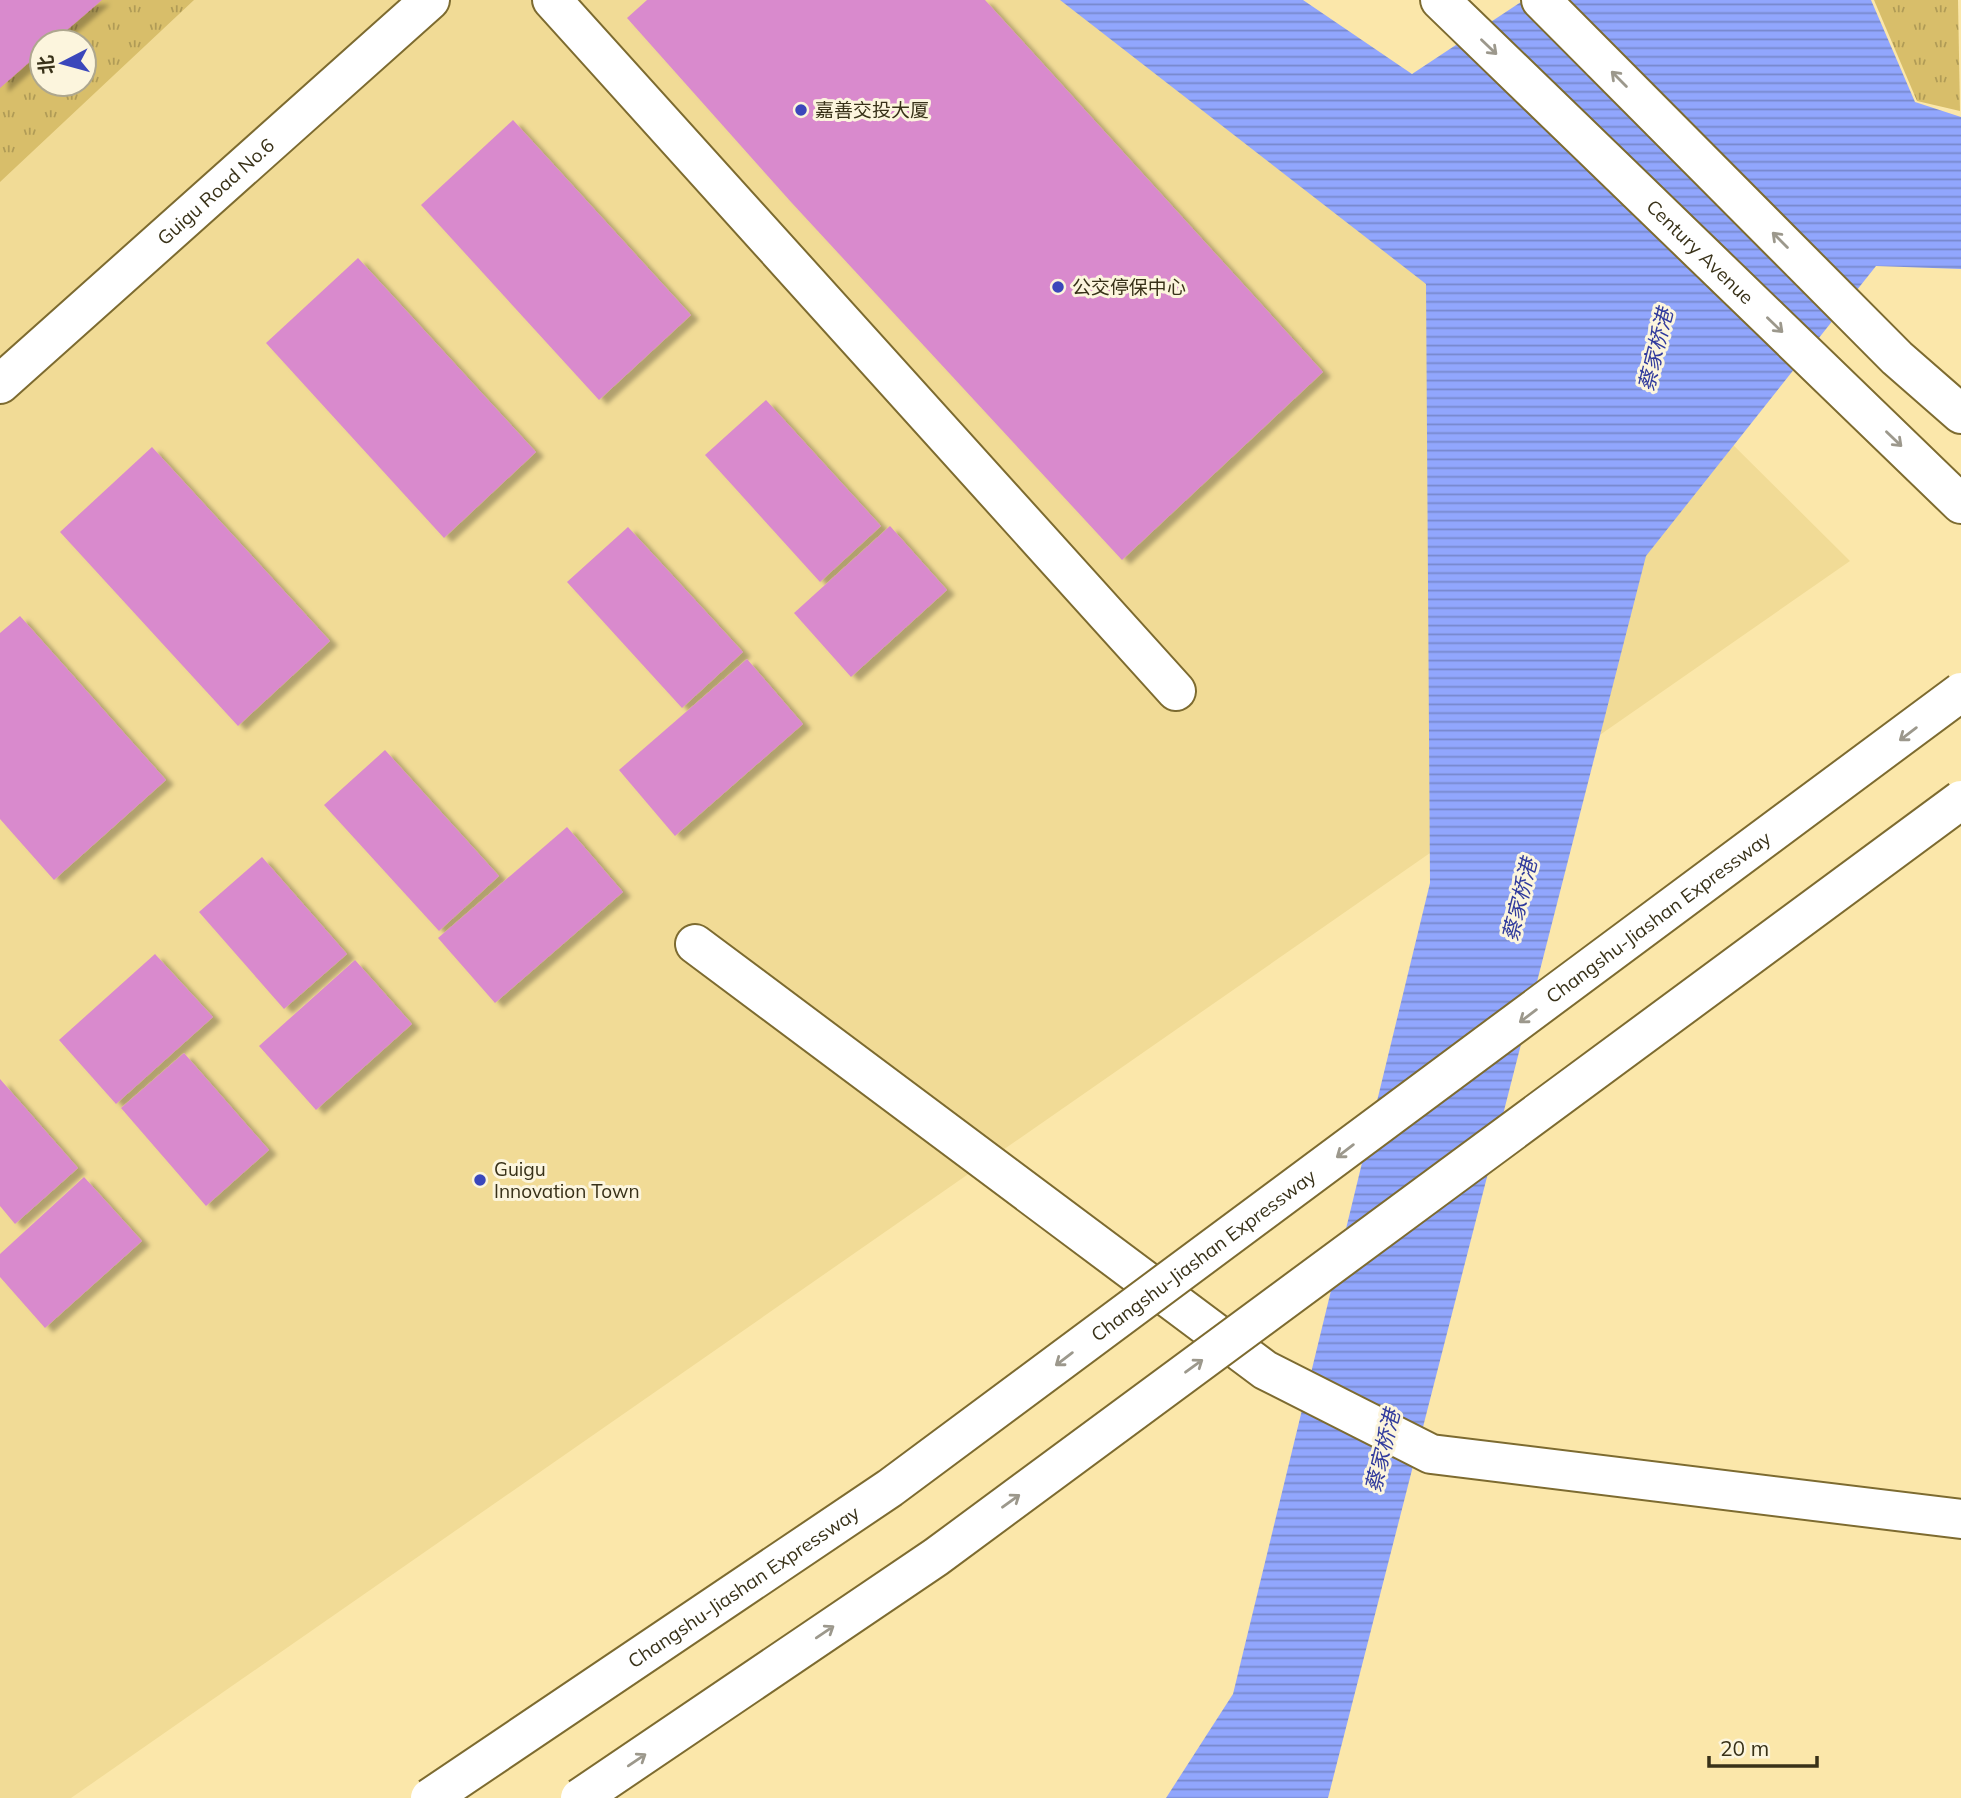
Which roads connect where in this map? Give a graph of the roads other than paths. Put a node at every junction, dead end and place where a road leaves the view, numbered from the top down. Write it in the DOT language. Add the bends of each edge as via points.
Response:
graph roads {
  1 [pos="430,0"];
  2 [pos="552,0"];
  3 [pos="1440,0"];
  4 [pos="1541,0"];
  5 [pos="0,384"];
  6 [pos="1961,414"];
  7 [pos="1961,504"];
  8 [pos="1176,691"];
  9 [pos="1961,692"];
  10 [pos="1961,800"];
  11 [pos="695,944"];
  12 [pos="1961,1519"];
  13 [pos="430,1798"];
  14 [pos="580,1798"];
  1 -- 5 [label="main road, Guigu Road No.6"];
  2 -- 8 [label="main road"];
  3 -- 7 [label="main road, Century Avenue, one-way"];
  6 -- 4 [label="main road, one-way" via="1897,358"];
  9 -- 13 [label="main road, Changshu-Jiashan Expressway, one-way, bridge" via="890,1488"];
  14 -- 10 [label="main road, one-way, bridge" via="936,1557"];
  11 -- 12 [label="main road" via="1265,1370 1431,1454"];
}
